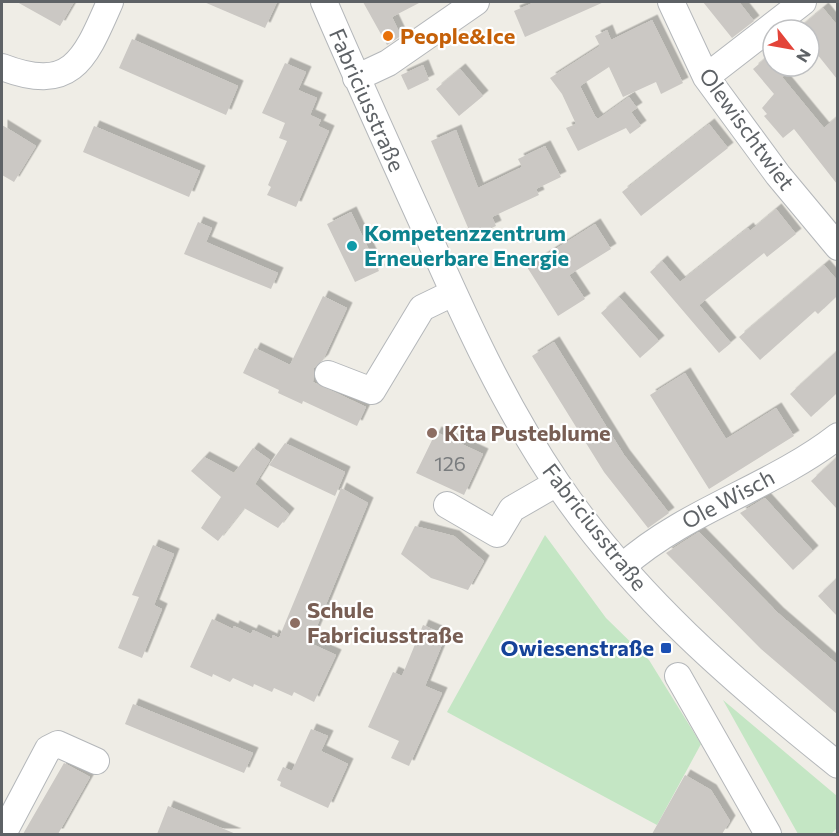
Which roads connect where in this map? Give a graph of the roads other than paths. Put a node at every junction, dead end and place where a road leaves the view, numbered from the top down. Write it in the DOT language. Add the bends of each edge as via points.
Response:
graph roads {
  1 [pos="110,2"];
  2 [pos="324,2"];
  3 [pos="476,2"];
  4 [pos="670,2"];
  5 [pos="803,2"];
  6 [pos="2,67"];
  7 [pos="706,77"];
  8 [pos="356,78"];
  9 [pos="837,247"];
  10 [pos="453,293"];
  11 [pos="328,374"];
  12 [pos="837,436"];
  13 [pos="557,483"];
  14 [pos="447,505"];
  15 [pos="623,566"];
  16 [pos="678,676"];
  17 [pos="96,761"];
  18 [pos="837,765"];
  19 [pos="3,834"];
  20 [pos="768,834"];
  1 -- 6 [label="street" via="84,57 72,68 37,77"];
  2 -- 8 [label="street, Fabriciusstraße"];
  3 -- 8 [label="street" via="388,63"];
  4 -- 7 [label="street, Olewischtwiet"];
  5 -- 7 [label="street"];
  7 -- 9 [label="street, Olewischtwiet"];
  8 -- 10 [label="street, Fabriciusstraße"];
  10 -- 11 [label="street" via="422,308 372,391"];
  10 -- 13 [label="street, Fabriciusstraße" via="513,411"];
  12 -- 15 [label="street, Ole Wisch" via="808,456 668,531"];
  13 -- 14 [label="street" via="512,509 497,534"];
  13 -- 15 [label="street, Fabriciusstraße"];
  15 -- 18 [label="street, Fabriciusstraße" via="694,642"];
  16 -- 20 [label="street"];
  17 -- 19 [label="street" via="58,744 48,749"];
}
